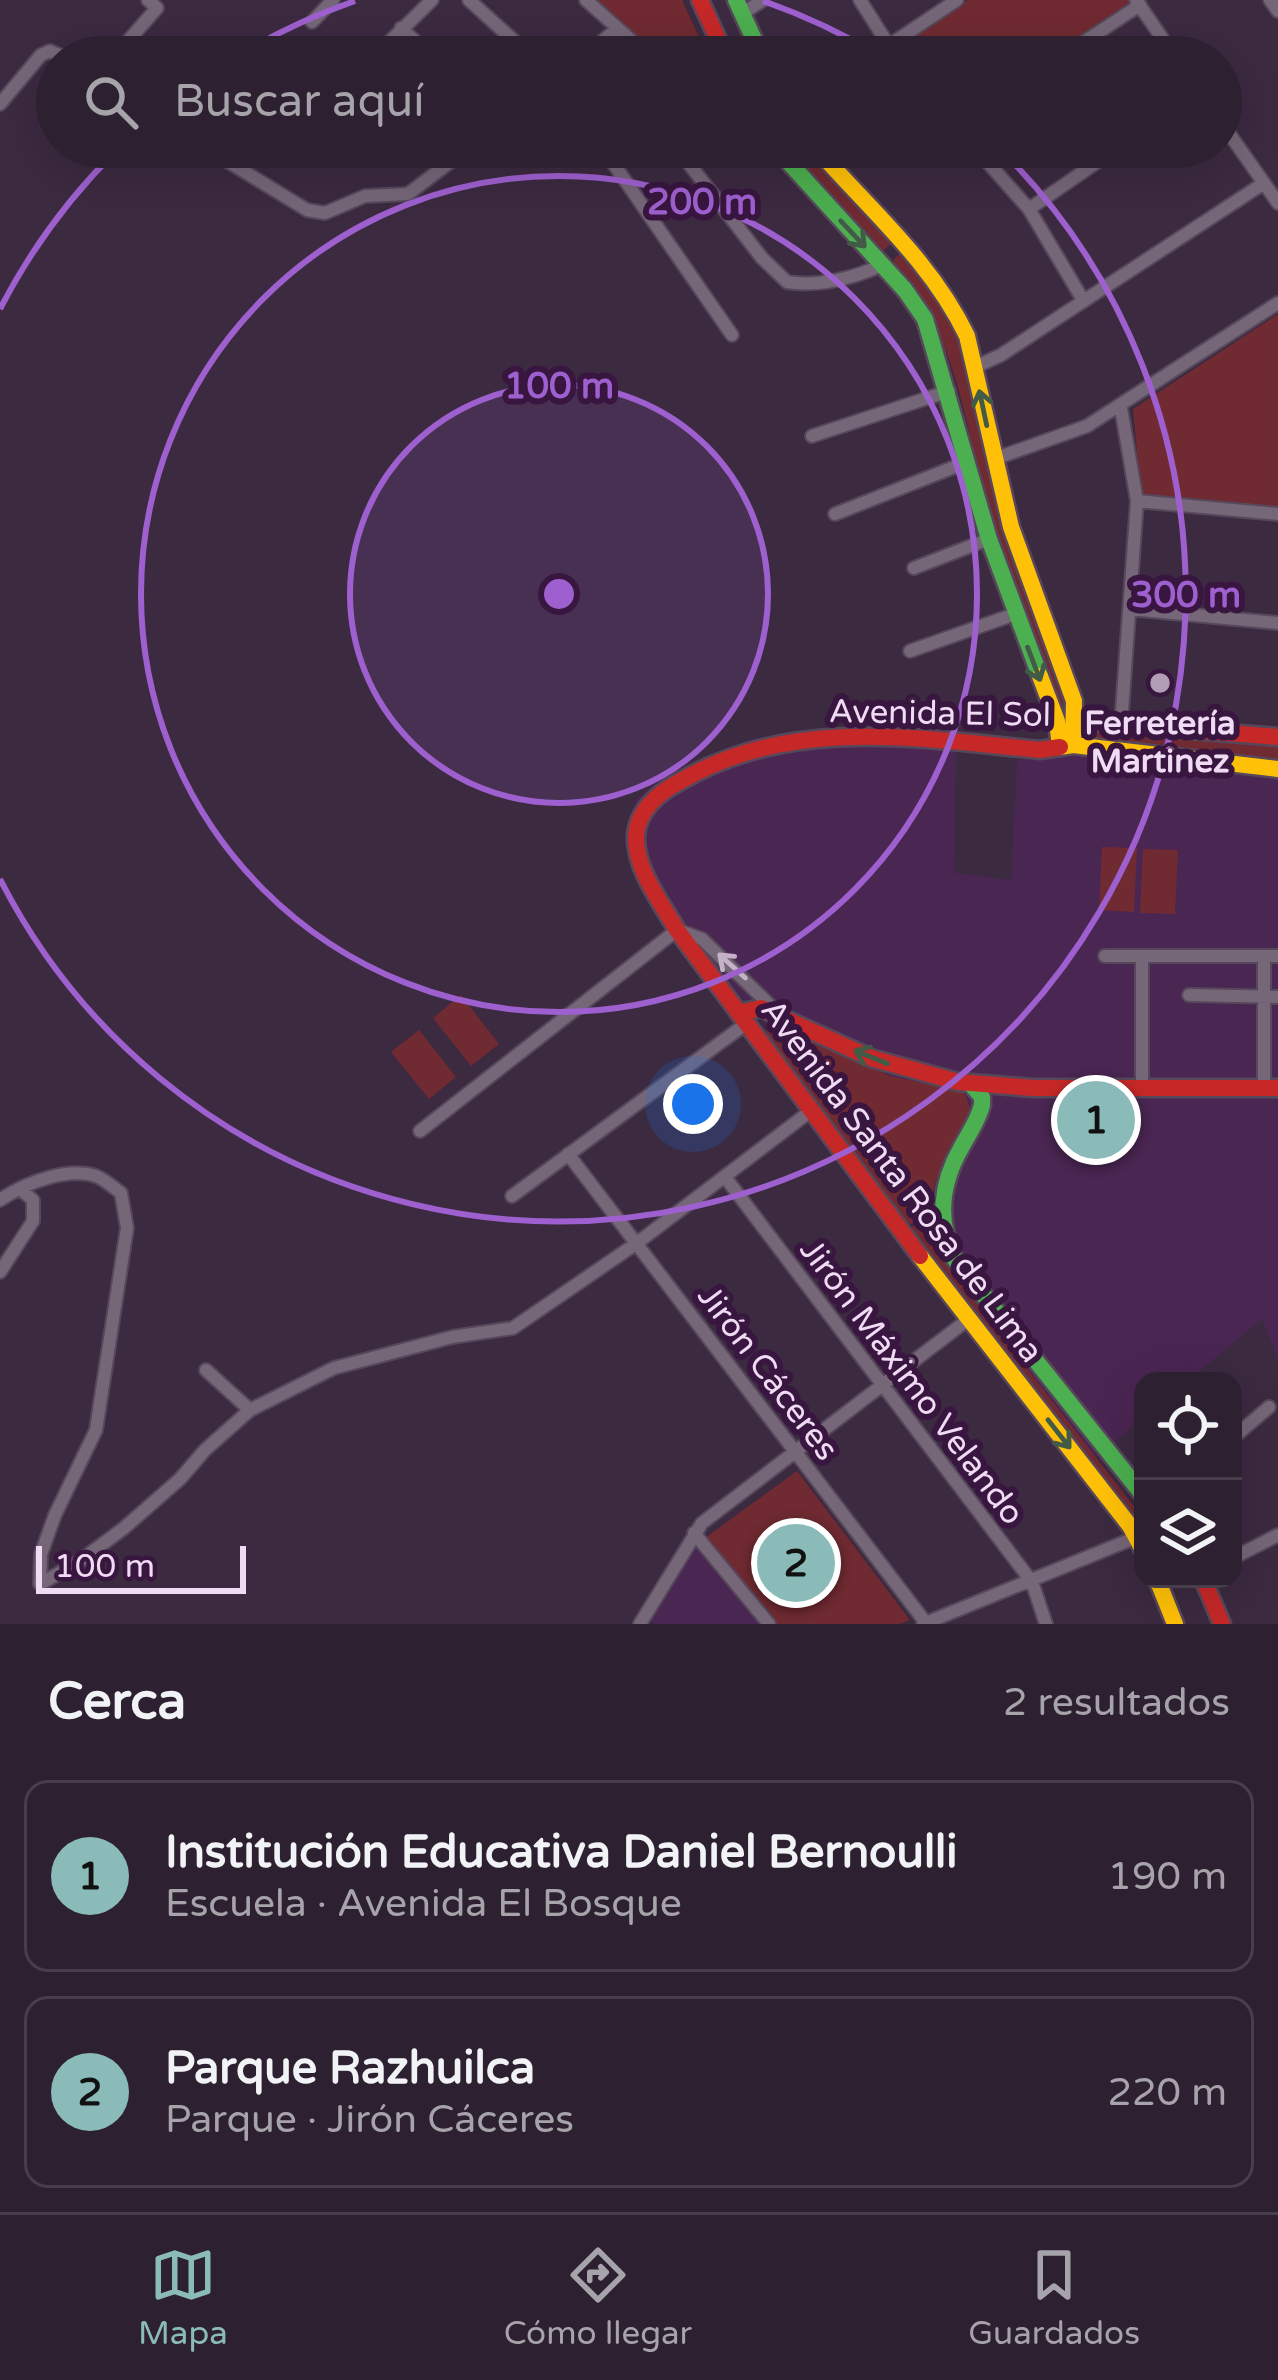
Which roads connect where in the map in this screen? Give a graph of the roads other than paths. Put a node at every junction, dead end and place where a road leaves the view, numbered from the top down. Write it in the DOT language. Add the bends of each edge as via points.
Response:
graph roads {
  1 [pos="148,0"];
  2 [pos="333,0"];
  3 [pos="432,0"];
  4 [pos="470,0"];
  5 [pos="586,0"];
  6 [pos="700,0"];
  7 [pos="763,0"];
  8 [pos="860,0"];
  9 [pos="957,0"];
  10 [pos="1270,0"];
  11 [pos="1138,3"];
  12 [pos="739,7"];
  13 [pos="1278,11"];
  14 [pos="312,22"];
  15 [pos="401,28"];
  16 [pos="617,29"];
  17 [pos="132,36"];
  18 [pos="394,36"];
  19 [pos="409,36"];
  20 [pos="509,36"];
  21 [pos="610,36"];
  22 [pos="625,36"];
  23 [pos="716,36"];
  24 [pos="752,36"];
  25 [pos="882,36"];
  26 [pos="912,36"];
  27 [pos="1091,36"];
  28 [pos="1161,36"];
  29 [pos="36,61"];
  30 [pos="0,104"];
  31 [pos="1242,152"];
  32 [pos="241,168"];
  33 [pos="442,168"];
  34 [pos="617,168"];
  35 [pos="692,168"];
  36 [pos="793,168"];
  37 [pos="835,168"];
  38 [pos="993,168"];
  39 [pos="1089,168"];
  40 [pos="1264,183"];
  41 [pos="1278,202"];
  42 [pos="1029,209"];
  43 [pos="903,240"];
  44 [pos="882,265"];
  45 [pos="1083,300"];
  46 [pos="1278,304"];
  47 [pos="732,335"];
  48 [pos="975,368"];
  49 [pos="949,391"];
  50 [pos="1121,407"];
  51 [pos="812,436"];
  52 [pos="994,459"];
  53 [pos="967,462"];
  54 [pos="1137,501"];
  55 [pos="835,514"];
  56 [pos="1278,514"];
  57 [pos="989,539"];
  58 [pos="914,568"];
  59 [pos="1130,609"];
  60 [pos="1016,614"];
  61 [pos="1278,623"];
  62 [pos="910,651"];
  63 [pos="1057,722"];
  64 [pos="1084,722"];
  65 [pos="1121,724"];
  66 [pos="1278,737"];
  67 [pos="1066,746"];
  68 [pos="1278,769"];
  69 [pos="636,835"];
  70 [pos="677,930"];
  71 [pos="1105,956"];
  72 [pos="1142,956"];
  73 [pos="1271,956"];
  74 [pos="1189,995"];
  75 [pos="1271,997"];
  76 [pos="779,1014"];
  77 [pos="743,1018"];
  78 [pos="970,1083"];
  79 [pos="1033,1088"];
  80 [pos="1142,1088"];
  81 [pos="1271,1088"];
  82 [pos="812,1110"];
  83 [pos="977,1124"];
  84 [pos="420,1131"];
  85 [pos="568,1154"];
  86 [pos="724,1177"];
  87 [pos="20,1189"];
  88 [pos="512,1196"];
  89 [pos="0,1200"];
  90 [pos="637,1244"];
  91 [pos="0,1272"];
  92 [pos="970,1318"];
  93 [pos="206,1370"];
  94 [pos="884,1384"];
  95 [pos="1269,1407"];
  96 [pos="250,1410"];
  97 [pos="1242,1430"];
  98 [pos="796,1451"];
  99 [pos="1134,1484"];
  100 [pos="694,1533"];
  101 [pos="1134,1535"];
  102 [pos="1278,1535"];
  103 [pos="1134,1545"];
  104 [pos="1242,1553"];
  105 [pos="1032,1582"];
  106 [pos="1160,1588"];
  107 [pos="1207,1588"];
  108 [pos="924,1623"];
  109 [pos="640,1624"];
  110 [pos="769,1624"];
  111 [pos="1046,1624"];
  112 [pos="1174,1624"];
  113 [pos="1222,1624"];
  1 -- 17 [label="street" via="157,8"];
  2 -- 14 [label="street"];
  3 -- 15 [label="street"];
  4 -- 20 [label="street"];
  5 -- 16 [label="street"];
  6 -- 23 [label="main road"];
  7 -- 12 [label="street"];
  8 -- 25 [label="street"];
  9 -- 26 [label="street"];
  10 -- 13 [label="street"];
  11 -- 27 [label="street"];
  11 -- 28 [label="street"];
  12 -- 24 [label="main road"];
  15 -- 18 [label="street"];
  15 -- 19 [label="street"];
  16 -- 21 [label="street"];
  16 -- 22 [label="street"];
  29 -- 30 [label="street"];
  31 -- 40 [label="street"];
  32 -- 33 [label="street" via="319,213 364,196 408,194"];
  34 -- 47 [label="street"];
  35 -- 44 [label="street" via="790,284"];
  36 -- 44 [label="main road, one-way"];
  37 -- 43 [label="main road"];
  38 -- 42 [label="street"];
  39 -- 42 [label="street"];
  40 -- 41 [label="street"];
  40 -- 45 [label="street"];
  42 -- 45 [label="street"];
  43 -- 44 [label="main road"];
  43 -- 48 [label="main road" via="955,307"];
  44 -- 49 [label="main road" via="925,320"];
  45 -- 48 [label="street"];
  46 -- 50 [label="street"];
  52 -- 48 [label="main road, one-way"];
  49 -- 51 [label="street"];
  49 -- 53 [label="main road"];
  50 -- 52 [label="street"];
  50 -- 54 [label="street"];
  52 -- 64 [label="main road"];
  53 -- 55 [label="street"];
  53 -- 57 [label="main road"];
  54 -- 56 [label="street"];
  54 -- 59 [label="street"];
  57 -- 58 [label="street"];
  57 -- 60 [label="main road"];
  59 -- 61 [label="street"];
  59 -- 65 [label="street"];
  60 -- 62 [label="street"];
  60 -- 63 [label="main road, one-way"];
  63 -- 64 [label="main road, Avenida El Sol"];
  63 -- 67 [label="main road"];
  64 -- 65 [label="main road, Avenida El Sol"];
  64 -- 67 [label="main road"];
  65 -- 66 [label="main road, Avenida El Sol"];
  67 -- 68 [label="main road, Avenida El Sol"];
  67 -- 69 [label="main road, Avenida El Sol" via="868,735 778,744 679,780 642,814"];
  69 -- 70 [label="main road, Avenida Santa Rosa de Lima"];
  76 -- 70 [label="street, one-way" via="702,939"];
  70 -- 77 [label="main road, Avenida Santa Rosa de Lima"];
  70 -- 84 [label="street"];
  71 -- 72 [label="street"];
  72 -- 73 [label="street"];
  72 -- 80 [label="street"];
  73 -- 75 [label="street"];
  74 -- 75 [label="street"];
  75 -- 81 [label="street"];
  76 -- 77 [label="main road" via="760,1008"];
  78 -- 76 [label="main road, one-way" via="871,1058"];
  77 -- 82 [label="main road, Avenida Santa Rosa de Lima"];
  77 -- 85 [label="street"];
  78 -- 79 [label="main road"];
  78 -- 83 [label="main road" via="982,1097"];
  79 -- 80 [label="main road"];
  79 -- 83 [label="main road"];
  80 -- 81 [label="main road"];
  82 -- 86 [label="street"];
  82 -- 92 [label="main road, Avenida Santa Rosa de Lima"];
  83 -- 99 [label="main road, Avenida Santa Rosa de Lima" via="950,1174 944,1238"];
  85 -- 88 [label="street"];
  85 -- 90 [label="street, Jirón Cáceres"];
  86 -- 90 [label="street"];
  86 -- 94 [label="street, Jirón Máximo Velando"];
  87 -- 89 [label="street"];
  87 -- 91 [label="street" via="33,1200 33,1221"];
  87 -- 96 [label="street" via="63,1174 98,1176 121,1193 127,1228 96,1430 48,1534 40,1584 124,1528"];
  90 -- 96 [label="street" via="513,1328 350,1363"];
  90 -- 98 [label="street, Jirón Cáceres"];
  92 -- 94 [label="street"];
  92 -- 101 [label="main road, Avenida Santa Rosa de Lima, one-way"];
  93 -- 96 [label="street"];
  94 -- 98 [label="street"];
  94 -- 105 [label="street, Jirón Máximo Velando"];
  95 -- 97 [label="street"];
  98 -- 100 [label="street"];
  98 -- 108 [label="street, Jirón Cáceres"];
  100 -- 109 [label="street"];
  100 -- 110 [label="street"];
  102 -- 104 [label="street"];
  103 -- 105 [label="street"];
  105 -- 108 [label="street"];
  105 -- 111 [label="street, Jirón Máximo Velando"];
  106 -- 112 [label="main road"];
  107 -- 113 [label="main road"];
}
